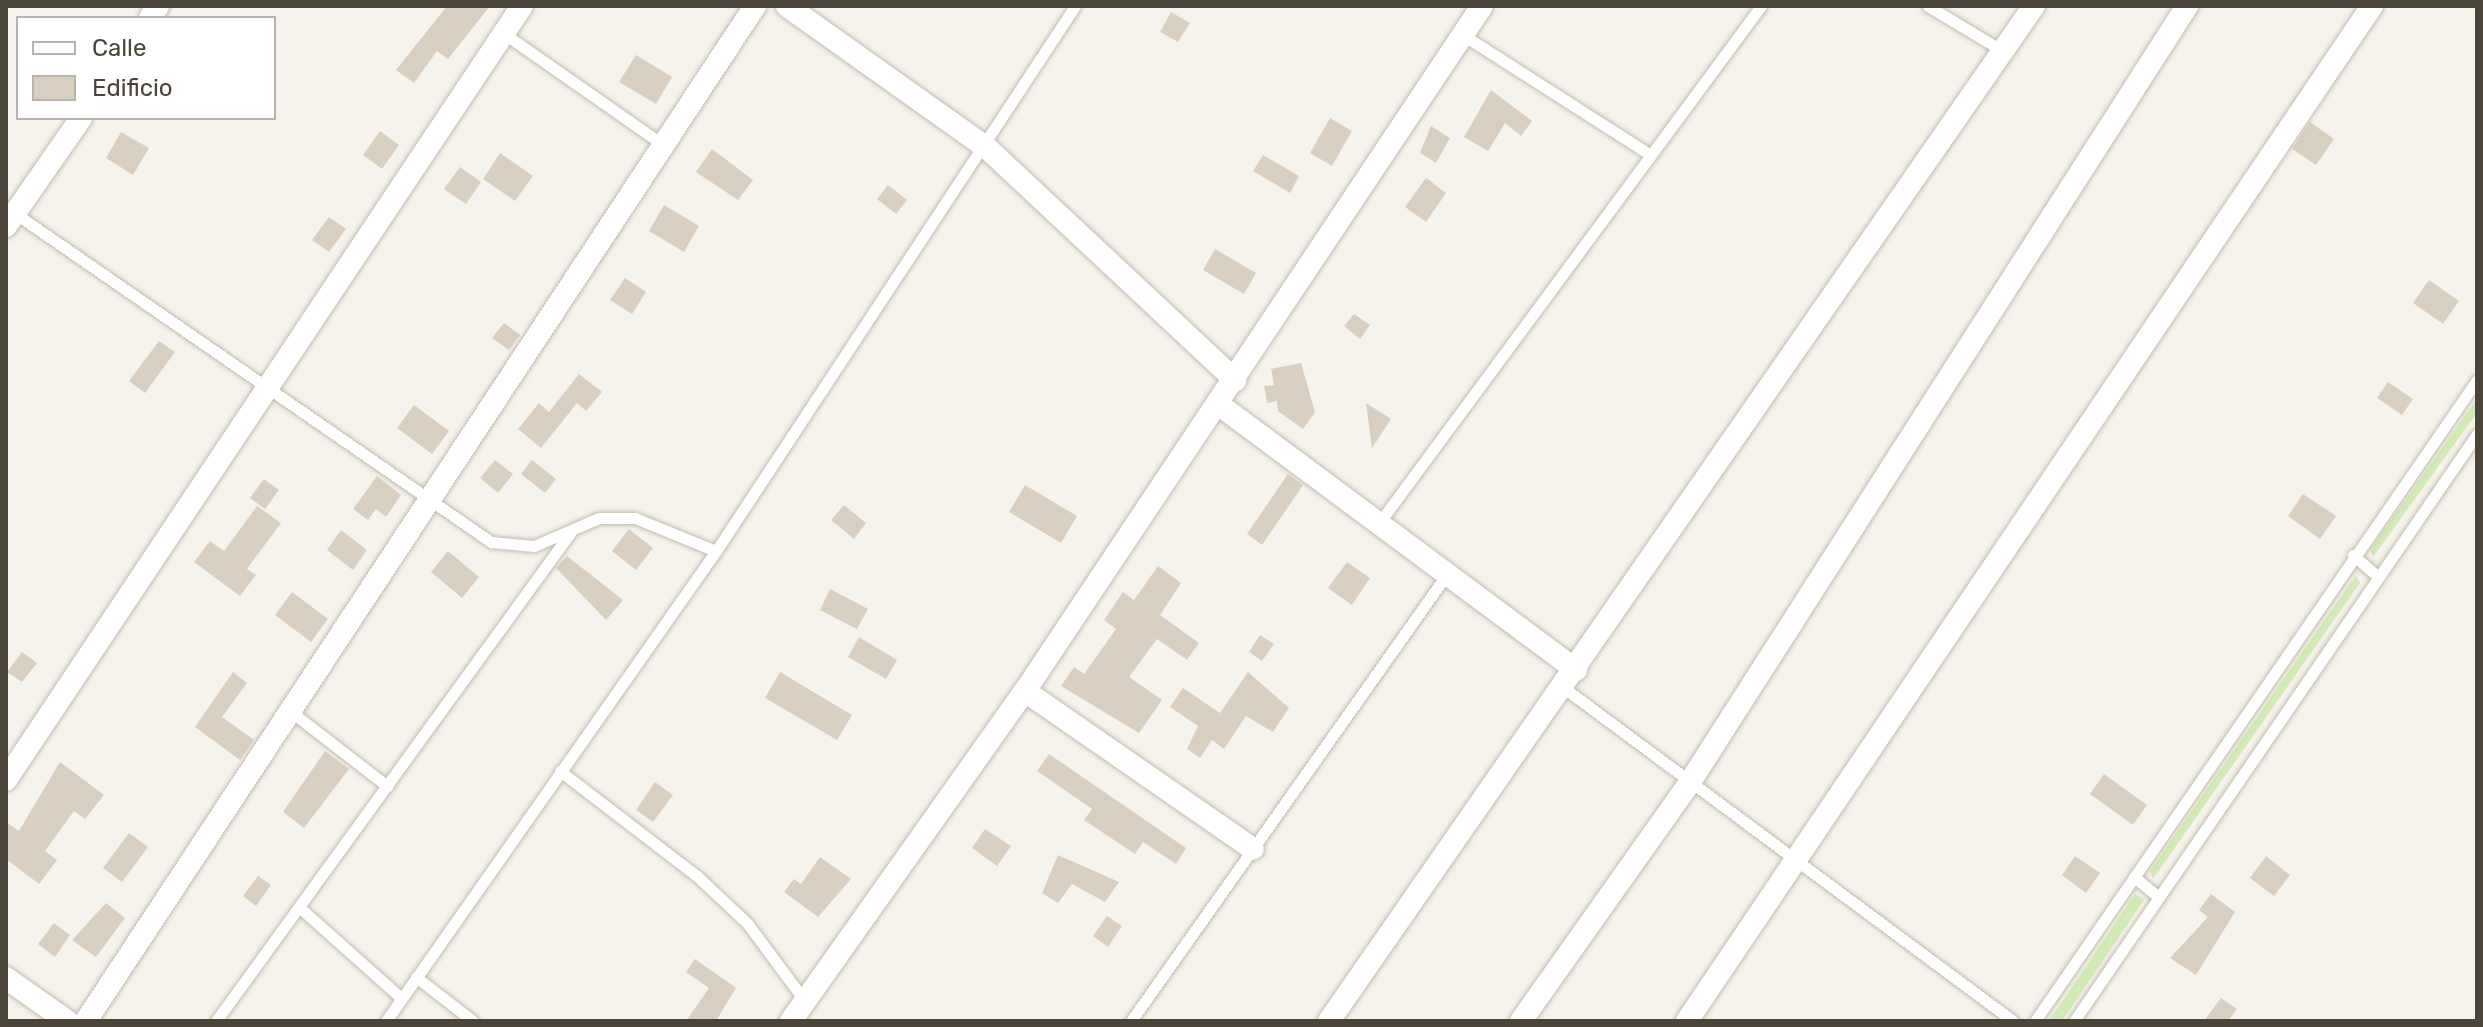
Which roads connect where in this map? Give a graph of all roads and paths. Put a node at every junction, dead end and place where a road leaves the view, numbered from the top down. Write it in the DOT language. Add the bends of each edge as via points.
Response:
graph roads {
  1 [pos="522,6"];
  2 [pos="755,6"];
  3 [pos="787,6"];
  4 [pos="1075,6"];
  5 [pos="1482,6"];
  6 [pos="1761,6"];
  7 [pos="1928,6"];
  8 [pos="2034,6"];
  9 [pos="2187,6"];
  10 [pos="2372,6"];
  11 [pos="503,33"];
  12 [pos="1463,35"];
  13 [pos="2003,51"];
  14 [pos="80,120"];
  15 [pos="665,146"];
  16 [pos="987,148"];
  17 [pos="1651,155"];
  18 [pos="9,215"];
  19 [pos="1235,380"];
  20 [pos="2477,380"];
  21 [pos="271,392"];
  22 [pos="1218,404"];
  23 [pos="2477,434"];
  24 [pos="430,504"];
  25 [pos="1379,523"];
  26 [pos="570,533"];
  27 [pos="716,551"];
  28 [pos="2353,555"];
  29 [pos="1447,574"];
  30 [pos="2377,576"];
  31 [pos="1570,679"];
  32 [pos="1025,691"];
  33 [pos="294,714"];
  34 [pos="560,771"];
  35 [pos="6,780"];
  36 [pos="1690,782"];
  37 [pos="387,786"];
  38 [pos="1253,849"];
  39 [pos="1792,859"];
  40 [pos="2134,877"];
  41 [pos="2159,897"];
  42 [pos="299,907"];
  43 [pos="416,977"];
  44 [pos="6,978"];
  45 [pos="401,998"];
  46 [pos="805,1001"];
  47 [pos="67,1021"];
  48 [pos="86,1021"];
  49 [pos="216,1021"];
  50 [pos="386,1021"];
  51 [pos="473,1021"];
  52 [pos="791,1021"];
  53 [pos="1131,1021"];
  54 [pos="1329,1021"];
  55 [pos="1521,1021"];
  56 [pos="1687,1021"];
  57 [pos="2013,1021"];
  58 [pos="2035,1021"];
  59 [pos="2074,1021"];
  1 -- 11 [label="street"];
  2 -- 15 [label="street"];
  3 -- 16 [label="street"];
  4 -- 16 [label="lane"];
  5 -- 12 [label="street"];
  6 -- 17 [label="lane"];
  7 -- 13 [label="lane"];
  8 -- 13 [label="street"];
  9 -- 36 [label="street"];
  10 -- 39 [label="street"];
  11 -- 15 [label="lane"];
  11 -- 21 [label="street"];
  12 -- 17 [label="lane"];
  12 -- 19 [label="street"];
  13 -- 31 [label="street"];
  14 -- 18 [label="street"];
  15 -- 24 [label="street"];
  16 -- 19 [label="street"];
  16 -- 27 [label="lane"];
  17 -- 25 [label="lane"];
  18 -- 21 [label="lane"];
  19 -- 22 [label="street"];
  20 -- 28 [label="lane"];
  21 -- 24 [label="lane"];
  21 -- 35 [label="street"];
  22 -- 25 [label="street"];
  22 -- 32 [label="street"];
  23 -- 30 [label="lane"];
  24 -- 26 [label="lane" via="511,547"];
  24 -- 33 [label="street"];
  25 -- 29 [label="street"];
  26 -- 27 [label="lane" via="599,518 635,518"];
  26 -- 37 [label="lane"];
  27 -- 34 [label="lane"];
  28 -- 30 [label="lane"];
  28 -- 40 [label="lane"];
  29 -- 31 [label="street"];
  29 -- 38 [label="lane"];
  30 -- 41 [label="lane"];
  31 -- 36 [label="lane"];
  31 -- 54 [label="street"];
  32 -- 38 [label="street"];
  32 -- 46 [label="street"];
  33 -- 37 [label="lane"];
  33 -- 48 [label="street"];
  34 -- 43 [label="lane"];
  34 -- 46 [label="lane" via="727,904"];
  36 -- 39 [label="lane"];
  36 -- 55 [label="street"];
  37 -- 42 [label="lane"];
  38 -- 53 [label="lane"];
  39 -- 56 [label="street"];
  39 -- 57 [label="lane"];
  40 -- 41 [label="lane"];
  40 -- 58 [label="lane"];
  41 -- 59 [label="lane"];
  42 -- 45 [label="lane"];
  42 -- 49 [label="lane"];
  43 -- 45 [label="lane"];
  43 -- 51 [label="lane"];
  44 -- 47 [label="street"];
  45 -- 50 [label="lane"];
  46 -- 52 [label="street"];
}
